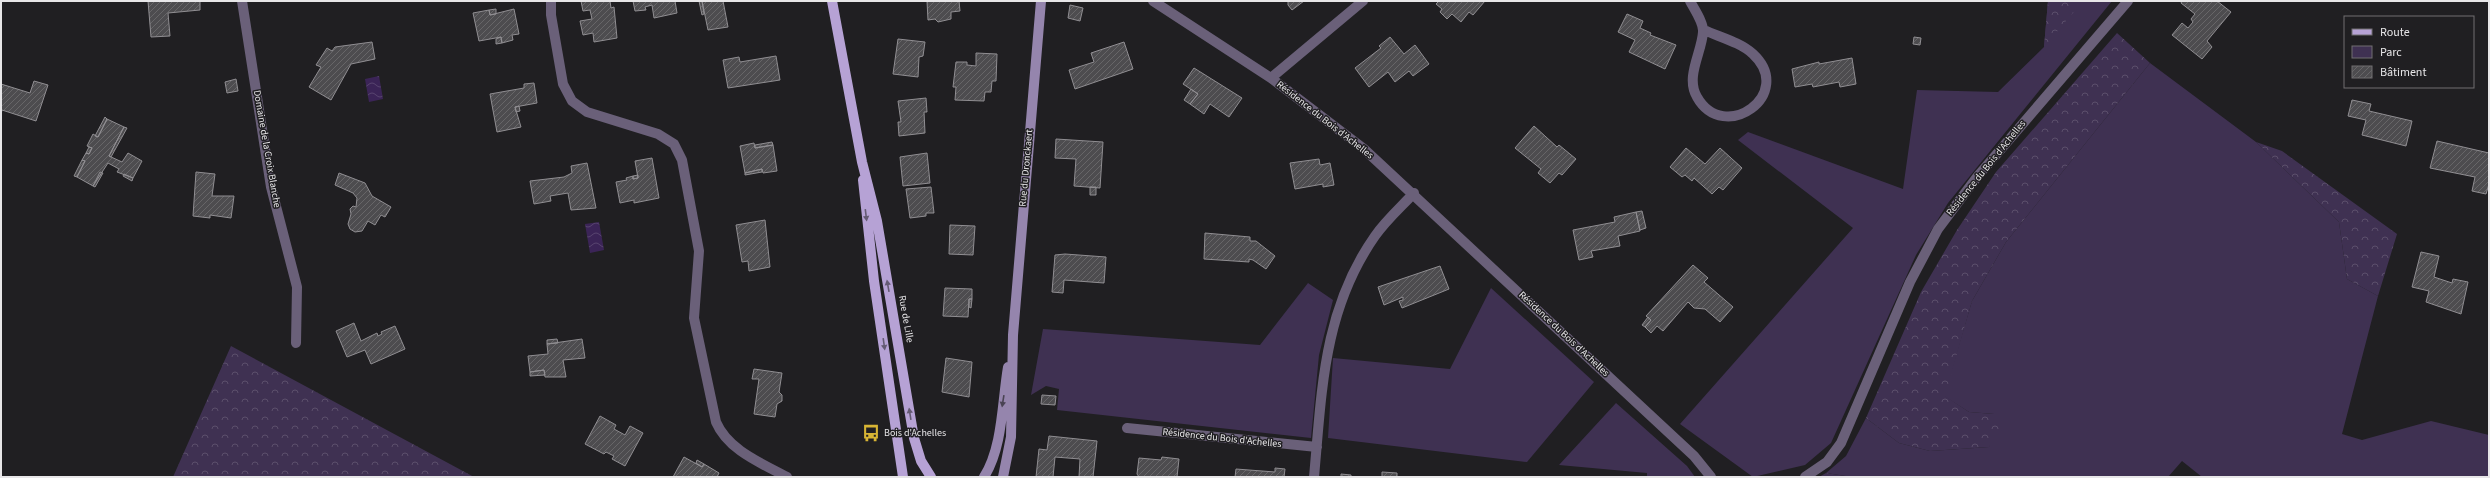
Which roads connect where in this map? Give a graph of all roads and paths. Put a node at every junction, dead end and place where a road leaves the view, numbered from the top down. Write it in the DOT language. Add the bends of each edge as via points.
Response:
graph roads {
  1 [pos="242,1"];
  2 [pos="551,1"];
  3 [pos="832,1"];
  4 [pos="1041,1"];
  5 [pos="1153,1"];
  6 [pos="1363,1"];
  7 [pos="1690,1"];
  8 [pos="2128,1"];
  9 [pos="1704,30"];
  10 [pos="1271,78"];
  11 [pos="862,162"];
  12 [pos="1414,193"];
  13 [pos="1013,335"];
  14 [pos="296,343"];
  15 [pos="1127,428"];
  16 [pos="1317,447"];
  17 [pos="787,477"];
  18 [pos="903,477"];
  19 [pos="931,477"];
  20 [pos="984,477"];
  21 [pos="1003,477"];
  22 [pos="1314,477"];
  23 [pos="1711,477"];
  24 [pos="1805,477"];
  1 -- 14 [label="street, Domaine de la Croix Blanche" via="271,187 296,287"];
  2 -- 17 [label="street" via="563,84 572,101 587,112 658,134 667,139 682,160 699,251 694,318 716,422 724,437 735,447"];
  3 -- 11 [label="main road, Rue de Lille"];
  4 -- 13 [label="main road, Rue du Dronckaert"];
  5 -- 10 [label="street, Résidence du Bois d'Achelles"];
  6 -- 10 [label="street, Résidence du Bois d'Achelles"];
  7 -- 9 [label="street"];
  8 -- 24 [label="street, Résidence du Bois d'Achelles" via="1965,191 1938,229 1910,282 1841,443 1827,462"];
  9 -- 9 [label="street" via="1694,77 1696,95 1701,104 1715,116 1724,117 1744,112 1764,95 1767,87 1764,69 1745,48"];
  10 -- 12 [label="street, Résidence du Bois d'Achelles" via="1336,126"];
  11 -- 18 [label="main road, Rue de Lille, one-way" via="872,265"];
  19 -- 11 [label="main road, Rue de Lille, one-way" via="914,438 877,221"];
  12 -- 16 [label="street" via="1376,236 1353,273 1340,303 1327,350"];
  12 -- 23 [label="street, Résidence du Bois d'Achelles" via="1694,456"];
  13 -- 20 [label="main road, Rue du Dronckaert, one-way" via="995,447"];
  13 -- 21 [label="main road, Rue du Dronckaert" via="1011,437"];
  15 -- 16 [label="street, Résidence du Bois d'Achelles"];
  16 -- 22 [label="street"];
}
